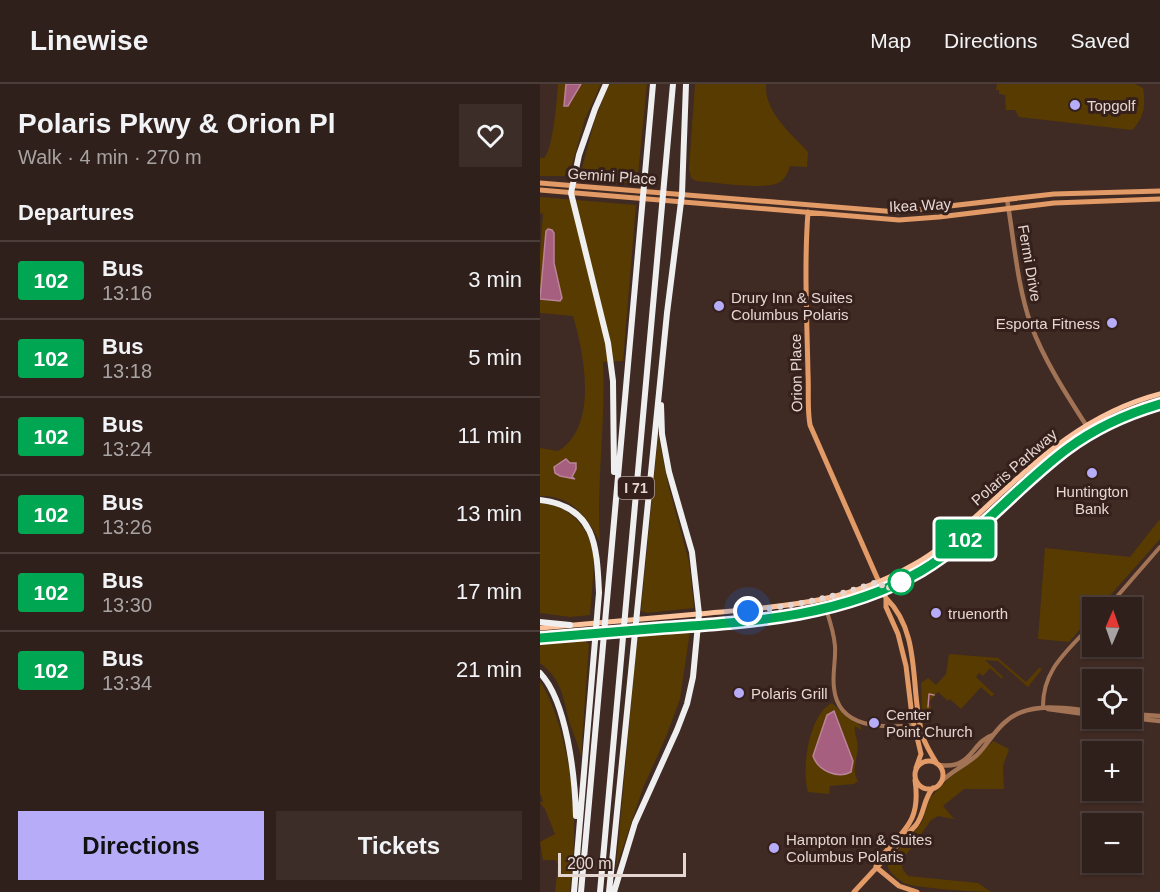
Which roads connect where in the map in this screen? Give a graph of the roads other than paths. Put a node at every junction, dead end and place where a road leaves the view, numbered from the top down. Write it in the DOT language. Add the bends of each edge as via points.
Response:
graph roads {
  1 [pos="606,84"];
  2 [pos="653,84"];
  3 [pos="673,84"];
  4 [pos="686,84"];
  5 [pos="540,183"];
  6 [pos="572,185"];
  7 [pos="540,190"];
  8 [pos="1160,191"];
  9 [pos="571,193"];
  10 [pos="682,194"];
  11 [pos="1007,199"];
  12 [pos="1160,199"];
  13 [pos="682,202"];
  14 [pos="809,204"];
  15 [pos="1008,208"];
  16 [pos="808,213"];
  17 [pos="660,380"];
  18 [pos="1160,394"];
  19 [pos="1160,404"];
  20 [pos="1086,425"];
  21 [pos="540,500"];
  22 [pos="614,506"];
  23 [pos="1160,548"];
  24 [pos="880,581"];
  25 [pos="884,590"];
  26 [pos="1117,597"];
  27 [pos="886,598"];
  28 [pos="826,609"];
  29 [pos="699,614"];
  30 [pos="540,622"];
  31 [pos="570,625"];
  32 [pos="698,626"];
  33 [pos="540,628"];
  34 [pos="1082,635"];
  35 [pos="540,638"];
  36 [pos="540,673"];
  37 [pos="1043,708"];
  38 [pos="1082,713"];
  39 [pos="1142,717"];
  40 [pos="1160,719"];
  41 [pos="913,725"];
  42 [pos="993,735"];
  43 [pos="928,748"];
  44 [pos="938,764"];
  45 [pos="916,768"];
  46 [pos="915,780"];
  47 [pos="940,783"];
  48 [pos="933,788"];
  49 [pos="576,858"];
  50 [pos="876,867"];
  51 [pos="574,892"];
  52 [pos="581,892"];
  53 [pos="600,892"];
  54 [pos="609,892"];
  55 [pos="614,892"];
  56 [pos="854,892"];
  57 [pos="917,892"];
  1 -- 6 [label="highway"];
  2 -- 22 [label="highway, I 71"];
  3 -- 53 [label="highway, I 71"];
  4 -- 10 [label="highway"];
  5 -- 6 [label="main road, Gemini Place"];
  6 -- 9 [label="highway"];
  6 -- 10 [label="main road, Gemini Place"];
  7 -- 9 [label="main road, Gemini Place"];
  8 -- 11 [label="main road, Ikea Way"];
  9 -- 13 [label="main road, Gemini Place"];
  9 -- 22 [label="highway" via="608,344 613,381"];
  10 -- 13 [label="highway"];
  10 -- 14 [label="main road, Ikea Way"];
  11 -- 14 [label="main road, Ikea Way" via="911,212"];
  11 -- 15 [label="street, Fermi Drive"];
  12 -- 15 [label="main road, Ikea Way"];
  13 -- 16 [label="main road, Ikea Way"];
  13 -- 17 [label="highway"];
  14 -- 16 [label="main road, Orion Place"];
  15 -- 16 [label="main road, Ikea Way" via="911,220"];
  15 -- 20 [label="street, Fermi Drive" via="1031,325"];
  16 -- 24 [label="main road, Orion Place" via="810,425"];
  17 -- 29 [label="highway" via="662,434 692,552"];
  17 -- 54 [label="highway"];
  18 -- 20 [label="main road, Polaris Parkway"];
  19 -- 25 [label="main road, Polaris Parkway" via="1115,420 1075,444 953,549"];
  20 -- 24 [label="main road, Polaris Parkway" via="1045,454 929,555"];
  21 -- 49 [label="highway" via="576,513 592,535 597,556 599,593"];
  22 -- 52 [label="highway, I 71"];
  23 -- 26 [label="street"];
  24 -- 25 [label="main road, Orion Place"];
  24 -- 29 [label="main road, Polaris Parkway" via="809,603"];
  25 -- 27 [label="main road, Orion Place"];
  25 -- 28 [label="main road, Polaris Parkway"];
  27 -- 41 [label="main road, Orion Place" via="906,666"];
  27 -- 43 [label="main road, Orion Place" via="894,605 909,642 920,724"];
  28 -- 32 [label="main road, Polaris Parkway"];
  28 -- 41 [label="street" via="835,645 834,688 843,708 852,718 873,727"];
  29 -- 31 [label="main road, Polaris Parkway"];
  29 -- 32 [label="highway"];
  30 -- 31 [label="highway"];
  31 -- 33 [label="main road, Polaris Parkway"];
  32 -- 35 [label="main road, Polaris Parkway"];
  32 -- 55 [label="highway" via="687,704 635,823"];
  34 -- 37 [label="street" via="1048,674"];
  36 -- 49 [label="highway" via="555,698 566,736 575,796"];
  37 -- 38 [label="street"];
  37 -- 42 [label="street" via="1014,715"];
  39 -- 40 [label="street"];
  41 -- 43 [label="main road"];
  41 -- 45 [label="main road, Orion Place" via="921,754"];
  42 -- 44 [label="street" via="952,767"];
  42 -- 47 [label="street" via="979,753"];
  43 -- 44 [label="main road, Orion Place"];
  44 -- 45 [label="main road" via="926,761"];
  44 -- 47 [label="main road" via="943,774"];
  45 -- 46 [label="main road"];
  46 -- 48 [label="main road" via="925,788"];
  46 -- 50 [label="main road" via="918,803 914,816"];
  47 -- 48 [label="main road"];
  48 -- 50 [label="main road" via="926,797 920,820"];
  49 -- 51 [label="highway"];
  50 -- 56 [label="main road"];
  50 -- 57 [label="main road" via="899,886"];
}
